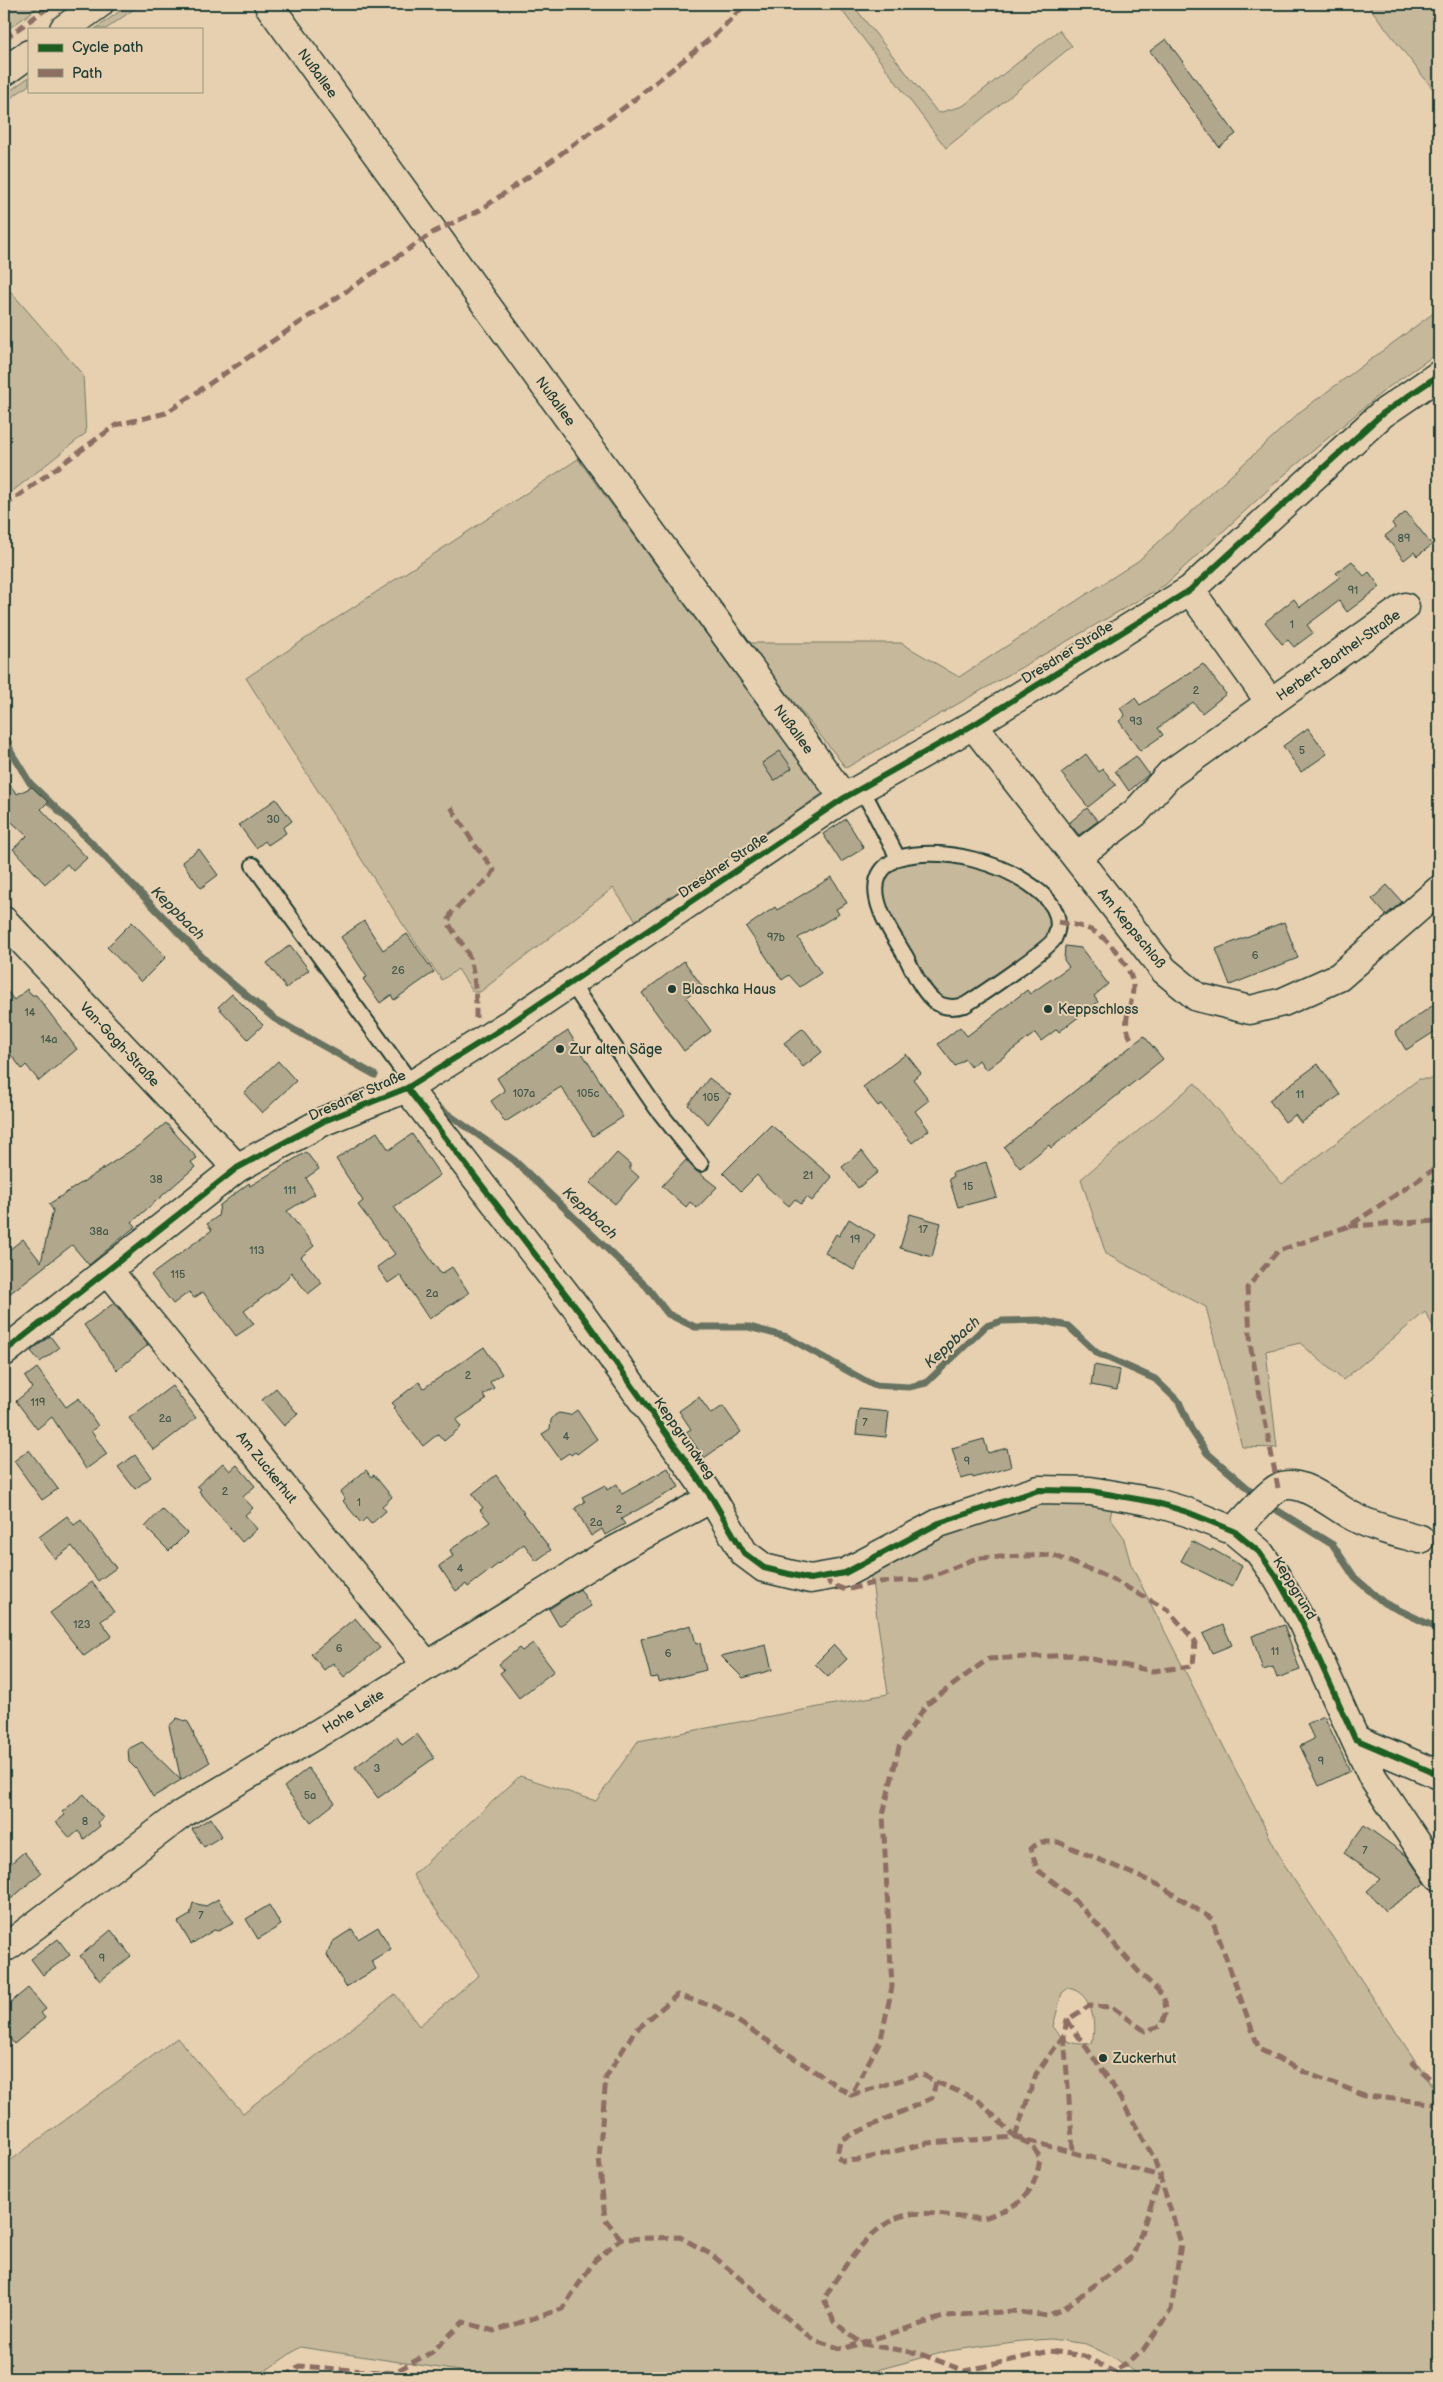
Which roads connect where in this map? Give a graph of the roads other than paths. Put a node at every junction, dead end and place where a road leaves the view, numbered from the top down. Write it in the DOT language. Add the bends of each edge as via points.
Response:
graph roads {
  1 [pos="99,4"];
  2 [pos="268,4"];
  3 [pos="65,28"];
  4 [pos="28,55"];
  5 [pos="4,72"];
  6 [pos="1439,374"];
  7 [pos="1190,590"];
  8 [pos="1405,607"];
  9 [pos="1270,702"];
  10 [pos="973,725"];
  11 [pos="853,793"];
  12 [pos="1076,857"];
  13 [pos="898,858"];
  14 [pos="253,865"];
  15 [pos="1439,890"];
  16 [pos="4,921"];
  17 [pos="571,983"];
  18 [pos="410,1086"];
  19 [pos="701,1164"];
  20 [pos="237,1168"];
  21 [pos="108,1270"];
  22 [pos="4,1352"];
  23 [pos="1038,1490"];
  24 [pos="712,1498"];
  25 [pos="1241,1525"];
  26 [pos="1420,1540"];
  27 [pos="426,1664"];
  28 [pos="1355,1739"];
  29 [pos="1439,1775"];
  30 [pos="1439,1876"];
  31 [pos="8,1946"];
  1 -- 3 [label="street"];
  2 -- 11 [label="street, Nußallee"];
  4 -- 5 [label="street"];
  6 -- 7 [label="street, Dresdner Straße" via="1382,414"];
  7 -- 9 [label="street, Herbert-Barthel-Straße"];
  7 -- 10 [label="street, Dresdner Straße"];
  8 -- 9 [label="street, Herbert-Barthel-Straße"];
  9 -- 12 [label="street, Herbert-Barthel-Straße" via="1170,774 1135,813"];
  10 -- 11 [label="street, Dresdner Straße"];
  10 -- 12 [label="street, Am Keppschloß"];
  11 -- 13 [label="lane"];
  11 -- 17 [label="street, Dresdner Straße"];
  12 -- 15 [label="street, Am Keppschloß" via="1164,970 1197,997 1250,1010 1283,1002 1339,978"];
  13 -- 13 [label="lane" via="911,854 954,856 1006,869 1032,885 1056,910 1058,922 1053,942 965,1005 954,1008 933,1001 879,908 878,875 885,864"];
  14 -- 18 [label="lane"];
  16 -- 20 [label="street, Van-Gogh-Straße"];
  17 -- 18 [label="street, Dresdner Straße"];
  17 -- 19 [label="lane" via="657,1109"];
  18 -- 20 [label="street, Dresdner Straße" via="324,1121"];
  18 -- 24 [label="street, Keppgrundweg" via="584,1318"];
  20 -- 21 [label="street, Dresdner Straße"];
  21 -- 22 [label="street, Dresdner Straße"];
  21 -- 27 [label="street, Am Zuckerhut"];
  23 -- 24 [label="street, Keppgrundweg" via="939,1523 845,1573 810,1579 764,1568 744,1553"];
  23 -- 25 [label="street, Keppgrund" via="1090,1491 1154,1502"];
  24 -- 27 [label="street, Hohe Leite" via="604,1556"];
  25 -- 26 [label="street" via="1278,1488 1292,1485 1313,1492 1354,1517"];
  25 -- 28 [label="street, Keppgrund" via="1276,1576 1303,1624"];
  27 -- 31 [label="street, Hohe Leite" via="182,1814"];
  28 -- 29 [label="street"];
  28 -- 30 [label="street, Keppgrund" via="1373,1778"];
}
